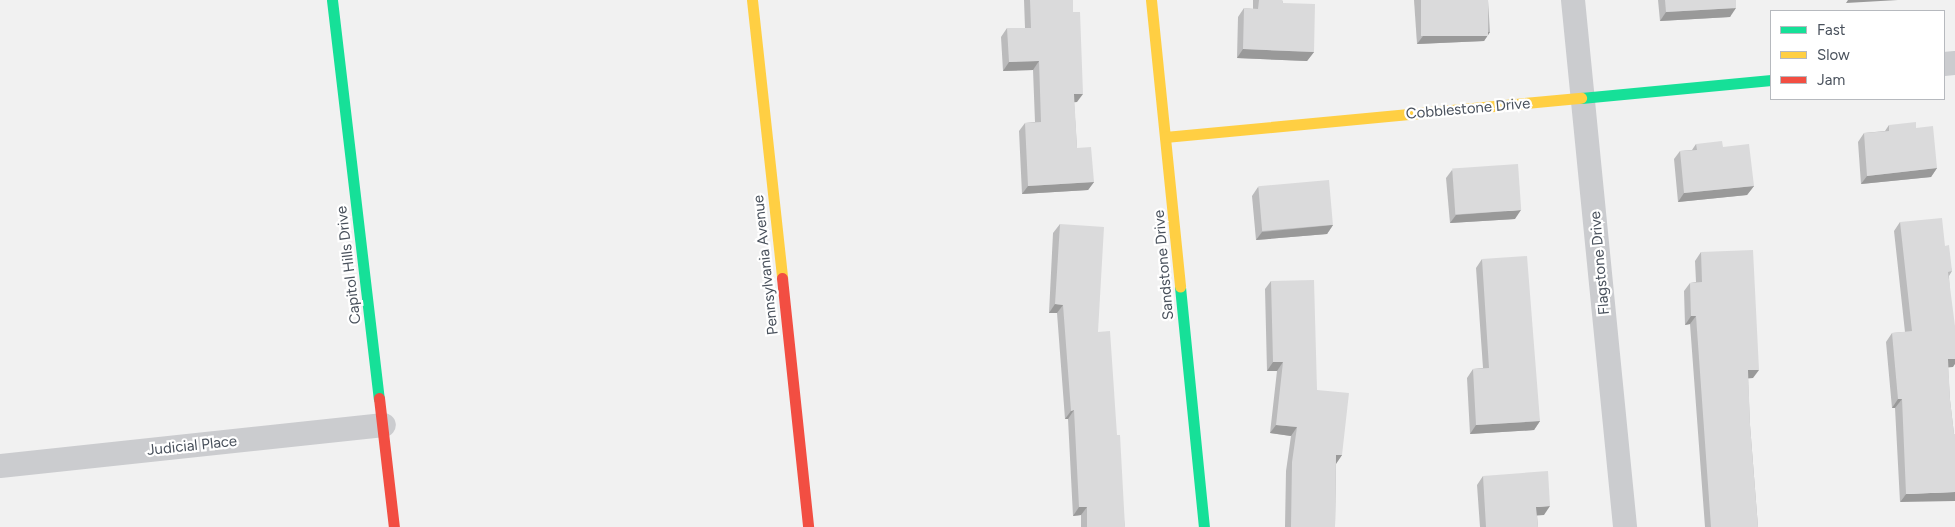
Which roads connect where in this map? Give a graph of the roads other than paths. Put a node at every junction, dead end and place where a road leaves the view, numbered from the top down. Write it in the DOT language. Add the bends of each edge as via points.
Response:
graph roads {
  1 [pos="332,0"];
  2 [pos="752,0"];
  3 [pos="1151,0"];
  4 [pos="1573,0"];
  5 [pos="1770,80"];
  6 [pos="1583,98"];
  7 [pos="1165,137"];
  8 [pos="384,425"];
  9 [pos="0,466"];
  10 [pos="394,527"];
  11 [pos="808,527"];
  12 [pos="1204,527"];
  13 [pos="1625,527"];
  1 -- 8 [label="street, Capitol Hills Drive"];
  2 -- 11 [label="street, Pennsylvania Avenue"];
  3 -- 7 [label="street, Sandstone Drive"];
  4 -- 6 [label="street, Flagstone Drive"];
  5 -- 6 [label="street, Cobblestone Drive"];
  6 -- 7 [label="street, Cobblestone Drive"];
  6 -- 13 [label="street, Flagstone Drive"];
  7 -- 12 [label="street, Sandstone Drive"];
  8 -- 9 [label="street, Judicial Place"];
  8 -- 10 [label="street, Capitol Hills Drive"];
}
